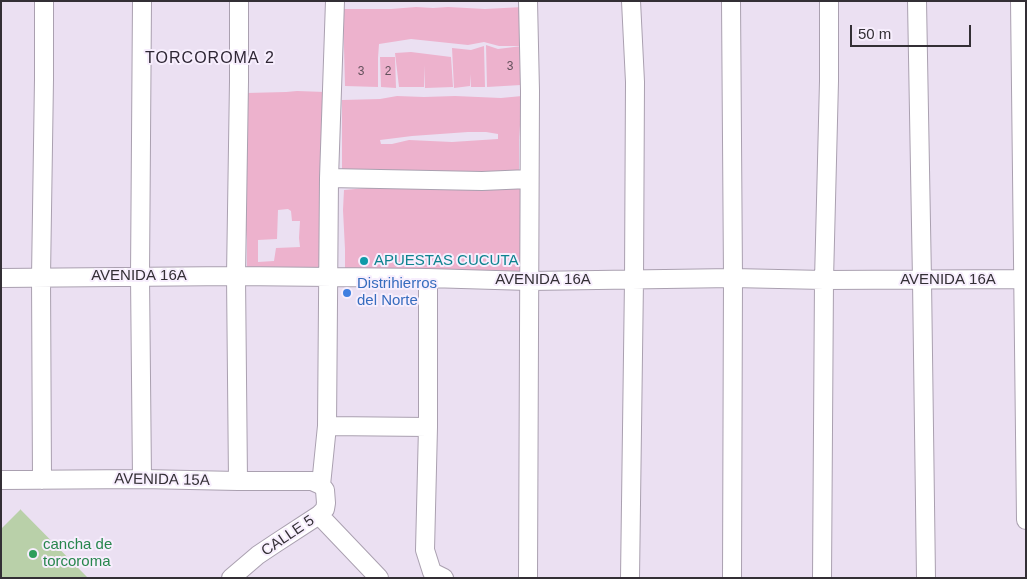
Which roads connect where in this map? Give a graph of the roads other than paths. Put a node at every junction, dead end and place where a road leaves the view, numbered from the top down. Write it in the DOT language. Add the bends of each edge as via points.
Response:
graph roads {
  1 [pos="44,1"];
  2 [pos="142,1"];
  3 [pos="239,1"];
  4 [pos="334,1"];
  5 [pos="528,1"];
  6 [pos="631,1"];
  7 [pos="731,1"];
  8 [pos="829,1"];
  9 [pos="917,1"];
  10 [pos="1020,1"];
  11 [pos="329,178"];
  12 [pos="529,179"];
  13 [pos="140,276"];
  14 [pos="236,276"];
  15 [pos="41,277"];
  16 [pos="1,278"];
  17 [pos="328,278"];
  18 [pos="428,278"];
  19 [pos="733,278"];
  20 [pos="1024,279"];
  21 [pos="634,280"];
  22 [pos="824,280"];
  23 [pos="922,280"];
  24 [pos="529,281"];
  25 [pos="327,426"];
  26 [pos="428,427"];
  27 [pos="142,479"];
  28 [pos="1,480"];
  29 [pos="42,480"];
  30 [pos="238,481"];
  31 [pos="321,485"];
  32 [pos="319,515"];
  33 [pos="1026,520"];
  34 [pos="231,578"];
  35 [pos="379,578"];
  36 [pos="444,578"];
  37 [pos="528,578"];
  38 [pos="630,578"];
  39 [pos="732,578"];
  40 [pos="822,578"];
  41 [pos="926,578"];
  1 -- 15 [label="street"];
  2 -- 13 [label="street"];
  3 -- 14 [label="street"];
  4 -- 11 [label="street, CALLE 5"];
  5 -- 12 [label="street"];
  6 -- 21 [label="street" via="635,82"];
  7 -- 19 [label="street"];
  8 -- 22 [label="street"];
  9 -- 23 [label="street"];
  10 -- 20 [label="street"];
  11 -- 12 [label="street"];
  11 -- 17 [label="street, CALLE 5"];
  12 -- 24 [label="street"];
  13 -- 14 [label="street, AVENIDA 16A"];
  13 -- 15 [label="street, AVENIDA 16A"];
  13 -- 27 [label="street"];
  14 -- 17 [label="street, AVENIDA 16A"];
  14 -- 30 [label="street"];
  15 -- 16 [label="street, AVENIDA 16A"];
  15 -- 29 [label="street"];
  17 -- 18 [label="street, AVENIDA 16A"];
  17 -- 25 [label="street, CALLE 5"];
  18 -- 24 [label="street, AVENIDA 16A"];
  18 -- 26 [label="street"];
  19 -- 21 [label="street, AVENIDA 16A"];
  19 -- 22 [label="street, AVENIDA 16A"];
  19 -- 39 [label="street"];
  20 -- 23 [label="street, AVENIDA 16A"];
  20 -- 33 [label="street"];
  21 -- 24 [label="street, AVENIDA 16A"];
  21 -- 38 [label="street"];
  22 -- 23 [label="street, AVENIDA 16A"];
  22 -- 40 [label="street"];
  23 -- 41 [label="street"];
  24 -- 37 [label="street"];
  25 -- 26 [label="street"];
  25 -- 31 [label="street, CALLE 5"];
  26 -- 36 [label="street" via="425,550 432,572"];
  27 -- 29 [label="street, AVENIDA 15A"];
  27 -- 30 [label="street, AVENIDA 15A"];
  28 -- 29 [label="street, AVENIDA 15A"];
  30 -- 31 [label="street, AVENIDA 15A" via="312,481"];
  31 -- 32 [label="street, CALLE 5" via="326,503"];
  32 -- 34 [label="street, CALLE 5"];
  32 -- 35 [label="street"];
}
